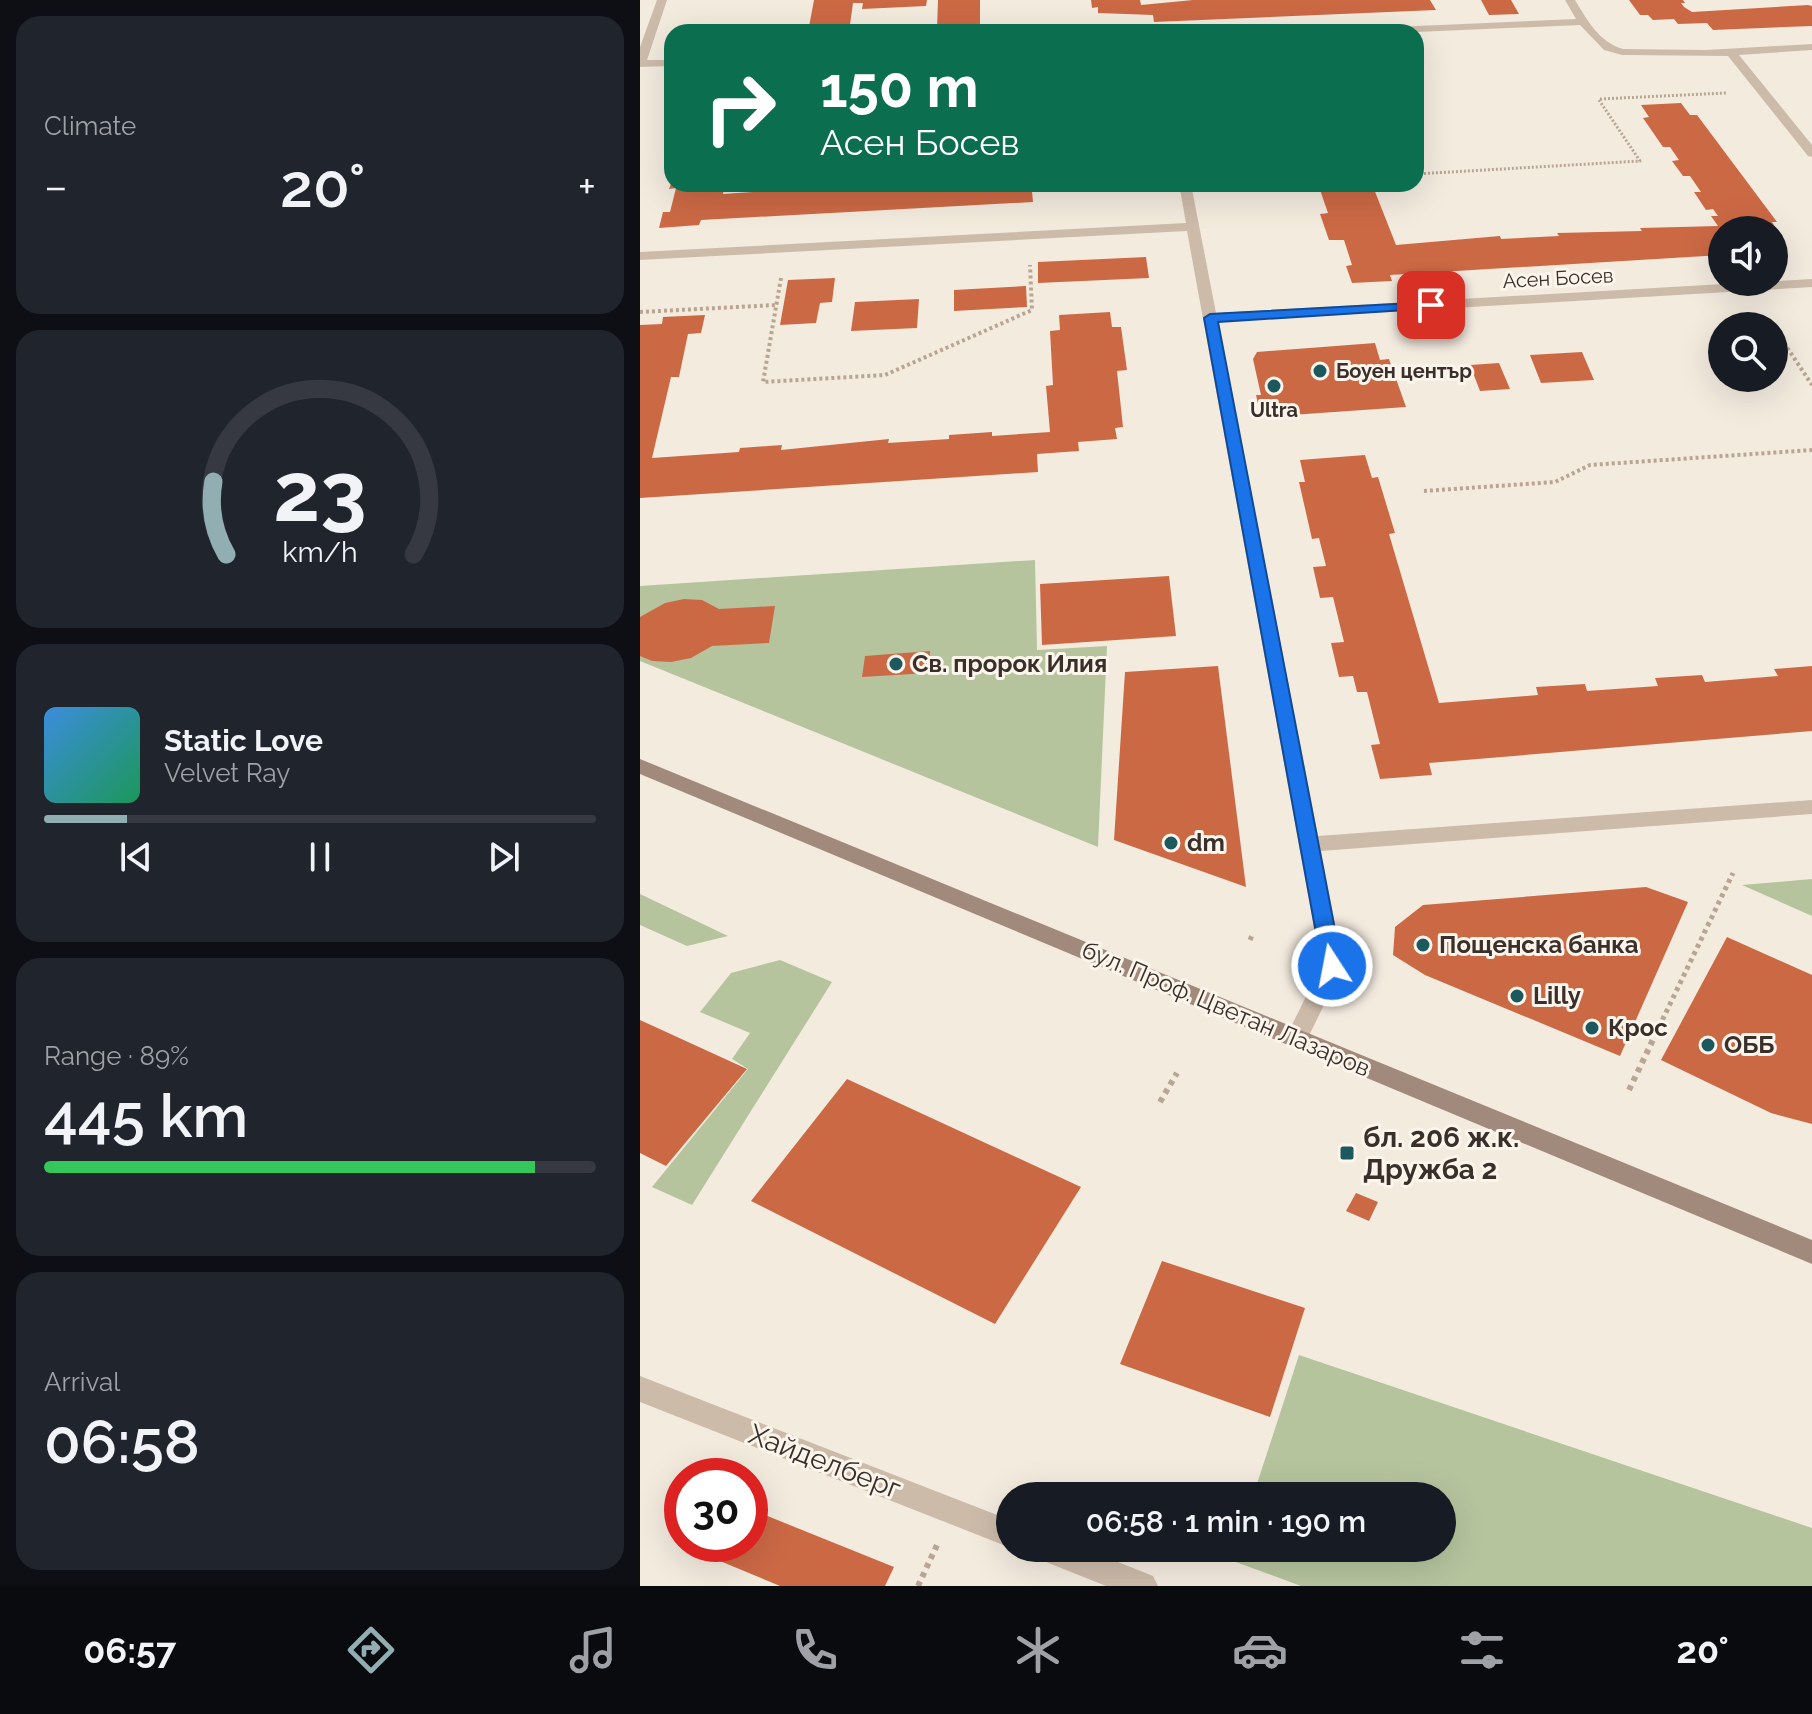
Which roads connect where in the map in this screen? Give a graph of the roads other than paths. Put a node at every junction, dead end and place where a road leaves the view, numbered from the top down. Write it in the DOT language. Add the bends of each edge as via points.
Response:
graph roads {
  1 [pos="662,0"];
  2 [pos="1570,0"];
  3 [pos="1583,22"];
  4 [pos="1424,29"];
  5 [pos="1812,47"];
  6 [pos="1730,51"];
  7 [pos="664,63"];
  8 [pos="640,64"];
  9 [pos="1812,153"];
  10 [pos="1186,192"];
  11 [pos="1193,227"];
  12 [pos="640,256"];
  13 [pos="1812,283"];
  14 [pos="1210,318"];
  15 [pos="640,766"];
  16 [pos="1812,807"];
  17 [pos="1309,844"];
  18 [pos="1296,1039"];
  19 [pos="1812,1252"];
  20 [pos="640,1389"];
  21 [pos="996,1529"];
  22 [pos="1082,1562"];
  23 [pos="1143,1586"];
  1 -- 8 [label="street"];
  2 -- 3 [label="street"];
  3 -- 4 [label="street"];
  3 -- 6 [label="street" via="1610,49 1642,54"];
  5 -- 6 [label="street"];
  6 -- 9 [label="street"];
  7 -- 8 [label="street"];
  10 -- 11 [label="street"];
  11 -- 12 [label="street"];
  11 -- 14 [label="street"];
  13 -- 14 [label="street, Асен Босев"];
  14 -- 17 [label="street"];
  15 -- 18 [label="main road, бул. Проф. Цветан Лазаров"];
  16 -- 17 [label="street"];
  17 -- 18 [label="street" via="1332,966"];
  18 -- 19 [label="main road, бул. Проф. Цветан Лазаров"];
  20 -- 21 [label="street, Хайделберг"];
  22 -- 23 [label="street"];
}
